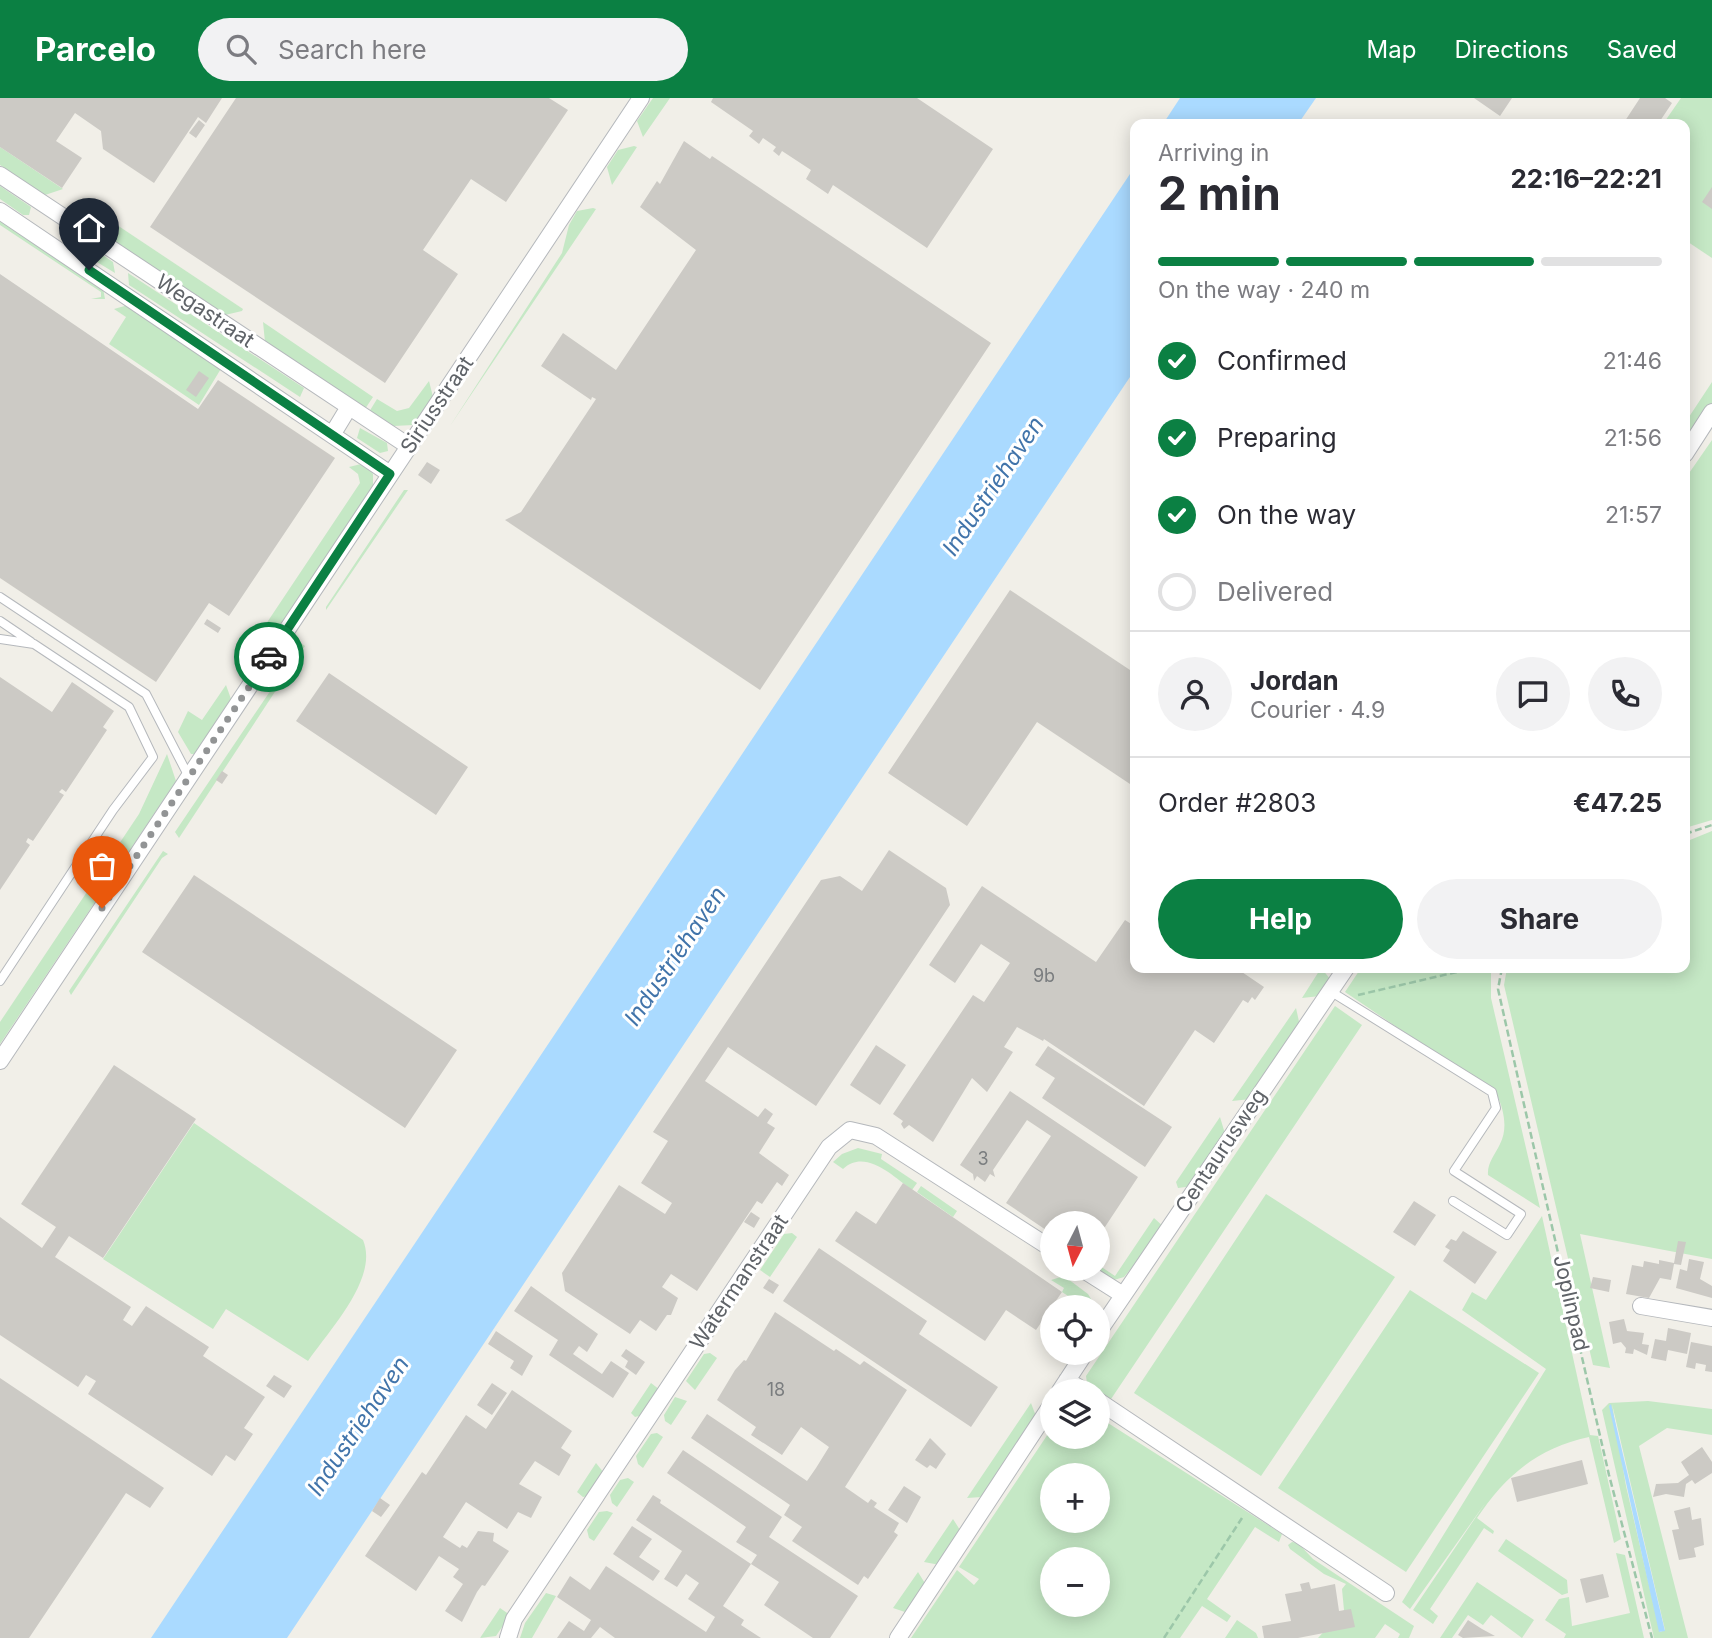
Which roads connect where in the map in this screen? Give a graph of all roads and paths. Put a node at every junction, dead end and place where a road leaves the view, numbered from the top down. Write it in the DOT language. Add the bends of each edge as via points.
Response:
graph roads {
  1 [pos="641,98"];
  2 [pos="0,175"];
  3 [pos="0,211"];
  4 [pos="349,407"];
  5 [pos="1712,412"];
  6 [pos="332,435"];
  7 [pos="1690,446"];
  8 [pos="410,447"];
  9 [pos="390,474"];
  10 [pos="0,597"];
  11 [pos="0,621"];
  12 [pos="0,639"];
  13 [pos="34,644"];
  14 [pos="189,778"];
  15 [pos="1712,825"];
  16 [pos="1690,832"];
  17 [pos="1344,973"];
  18 [pos="1448,973"];
  19 [pos="1501,973"];
  20 [pos="0,981"];
  21 [pos="1336,995"];
  22 [pos="0,1061"];
  23 [pos="1453,1201"];
  24 [pos="1040,1241"];
  25 [pos="1101,1281"];
  26 [pos="1123,1295"];
  27 [pos="1641,1306"];
  28 [pos="1110,1314"];
  29 [pos="1712,1318"];
  30 [pos="1110,1409"];
  31 [pos="1040,1422"];
  32 [pos="1252,1503"];
  33 [pos="1386,1593"];
  34 [pos="508,1638"];
  35 [pos="898,1638"];
  36 [pos="1164,1638"];
  37 [pos="1652,1638"];
  1 -- 8 [label="street, Siriusstraat"];
  2 -- 4 [label="street, Wegastraat"];
  3 -- 6 [label="street, Wegastraat"];
  4 -- 6 [label="street"];
  4 -- 8 [label="street, Wegastraat"];
  5 -- 7 [label="street"];
  6 -- 9 [label="street, Wegastraat"];
  8 -- 9 [label="street, Siriusstraat"];
  9 -- 14 [label="street, Siriusstraat"];
  10 -- 14 [label="lane" via="146,694"];
  11 -- 13 [label="lane"];
  12 -- 13 [label="lane"];
  13 -- 20 [label="lane" via="129,707 153,757"];
  14 -- 22 [label="street, Siriusstraat"];
  15 -- 16 [label="path"];
  17 -- 21 [label="street, Centaurusweg"];
  18 -- 21 [label="path"];
  19 -- 37 [label="path, Joplinpad" via="1498,989 1517,1075 1609,1475"];
  21 -- 23 [label="lane" via="1492,1092 1496,1108 1454,1171 1521,1214 1507,1235"];
  21 -- 26 [label="street, Centaurusweg"];
  24 -- 34 [label="street, Watermanstraat" via="876,1136 850,1130 829,1147 514,1619"];
  25 -- 26 [label="street"];
  26 -- 28 [label="street, Centaurusweg"];
  27 -- 29 [label="street"];
  30 -- 32 [label="street"];
  31 -- 35 [label="street"];
  32 -- 33 [label="street"];
  32 -- 36 [label="path"];
}
